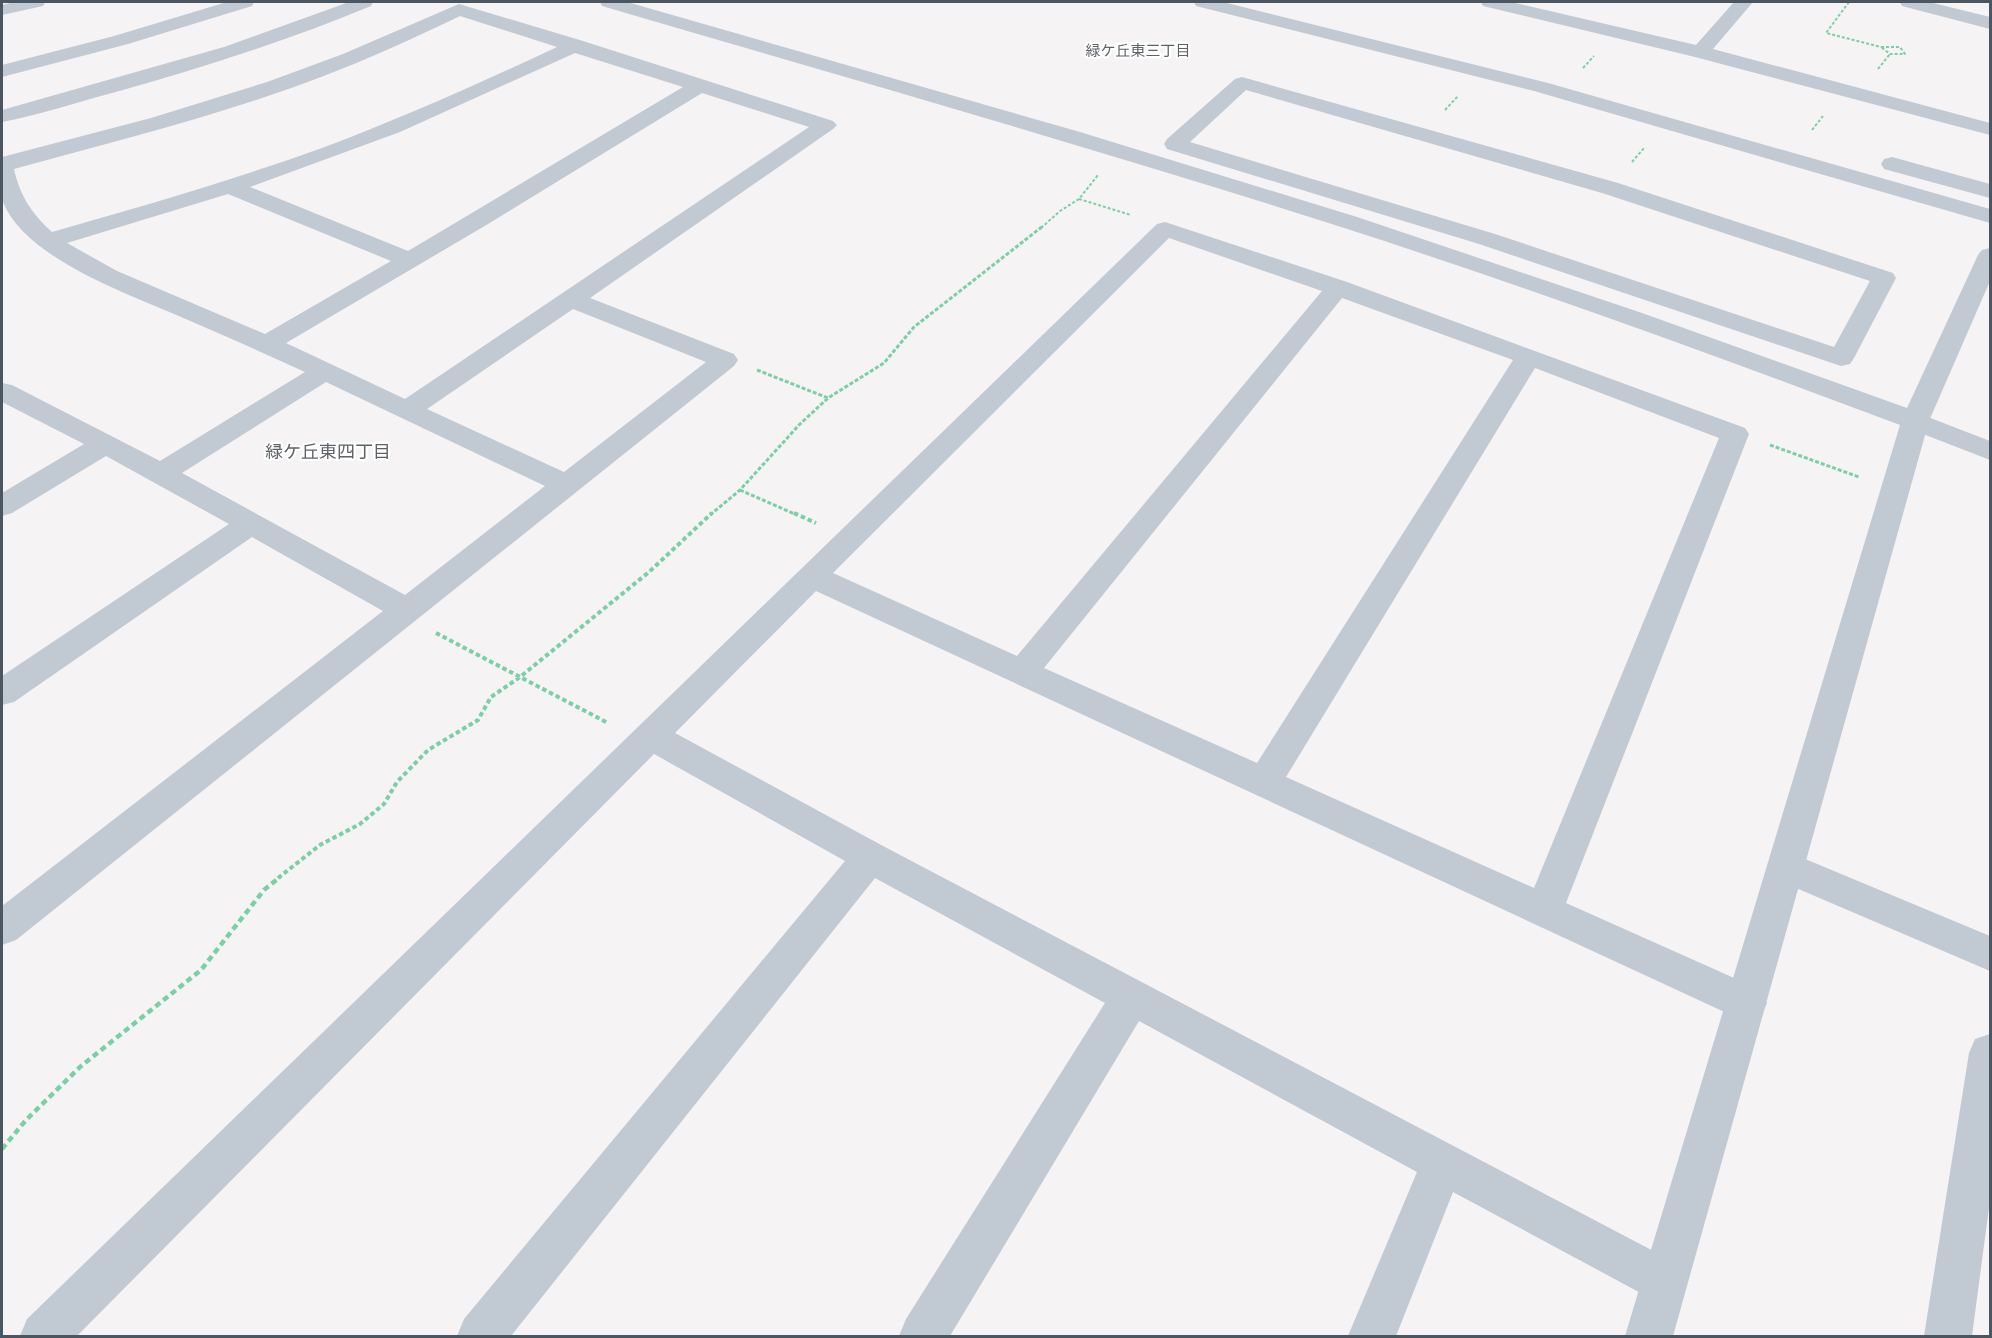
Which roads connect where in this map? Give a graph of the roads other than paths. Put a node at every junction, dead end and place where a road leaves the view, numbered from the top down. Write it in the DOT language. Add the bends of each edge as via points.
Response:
graph roads {
  1 [pos="36,2"];
  2 [pos="245,2"];
  3 [pos="364,2"];
  4 [pos="609,2"];
  5 [pos="1203,2"];
  6 [pos="1490,2"];
  7 [pos="1744,2"];
  8 [pos="1921,3"];
  9 [pos="2,10"];
  10 [pos="1990,23"];
  11 [pos="1375,25"];
  12 [pos="576,45"];
  13 [pos="1700,52"];
  14 [pos="2,71"];
  15 [pos="1582,78"];
  16 [pos="700,85"];
  17 [pos="2,116"];
  18 [pos="1990,129"];
  19 [pos="1875,159"];
  20 [pos="2,164"];
  21 [pos="230,187"];
  22 [pos="1990,191"];
  23 [pos="1371,203"];
  24 [pos="1990,216"];
  25 [pos="1351,222"];
  26 [pos="48,241"];
  27 [pos="1990,255"];
  28 [pos="410,260"];
  29 [pos="1594,275"];
  30 [pos="1338,287"];
  31 [pos="1576,297"];
  32 [pos="571,299"];
  33 [pos="266,344"];
  34 [pos="1529,356"];
  35 [pos="324,372"];
  36 [pos="2,391"];
  37 [pos="407,410"];
  38 [pos="1915,421"];
  39 [pos="105,444"];
  40 [pos="1990,451"];
  41 [pos="162,473"];
  42 [pos="567,485"];
  43 [pos="2,506"];
  44 [pos="251,523"];
  45 [pos="811,576"];
  46 [pos="404,613"];
  47 [pos="1022,672"];
  48 [pos="2,693"];
  49 [pos="649,739"];
  50 [pos="1263,783"];
  51 [pos="870,857"];
  52 [pos="1786,867"];
  53 [pos="1544,911"];
  54 [pos="2,928"];
  55 [pos="1990,954"];
  56 [pos="1132,996"];
  57 [pos="1747,1003"];
  58 [pos="1990,1053"];
  59 [pos="1442,1164"];
  60 [pos="1664,1281"];
  61 [pos="44,1336"];
  62 [pos="481,1336"];
  63 [pos="923,1336"];
  64 [pos="1372,1336"];
  65 [pos="1649,1336"];
  66 [pos="1948,1336"];
  1 -- 9 [label="street"];
  2 -- 14 [label="street"];
  3 -- 17 [label="street" via="221,55"];
  4 -- 25 [label="street"];
  5 -- 24 [label="street" via="1541,87"];
  6 -- 13 [label="street"];
  7 -- 13 [label="street"];
  8 -- 10 [label="street"];
  11 -- 15 [label="street"];
  12 -- 16 [label="street"];
  12 -- 20 [label="street" via="459,10 300,77 178,117"];
  12 -- 21 [label="street" via="470,96"];
  13 -- 18 [label="street"];
  16 -- 28 [label="street"];
  16 -- 32 [label="street" via="826,125"];
  19 -- 22 [label="street"];
  20 -- 26 [label="street" via="15,204 26,221"];
  21 -- 26 [label="street"];
  21 -- 28 [label="street"];
  23 -- 25 [label="street"];
  23 -- 29 [label="street"];
  23 -- 29 [label="street" via="1175,144 1242,83 1610,188 1884,278 1841,358"];
  25 -- 31 [label="street"];
  26 -- 33 [label="street" via="108,276"];
  27 -- 38 [label="street"];
  28 -- 33 [label="street"];
  29 -- 31 [label="street"];
  30 -- 34 [label="street"];
  30 -- 45 [label="street" via="1165,229"];
  30 -- 47 [label="street"];
  31 -- 38 [label="street"];
  32 -- 37 [label="street"];
  32 -- 42 [label="street" via="725,360"];
  33 -- 35 [label="street"];
  34 -- 50 [label="street"];
  34 -- 53 [label="street" via="1735,434"];
  35 -- 37 [label="street"];
  35 -- 41 [label="street"];
  36 -- 39 [label="street"];
  37 -- 42 [label="street"];
  38 -- 40 [label="street"];
  38 -- 52 [label="street"];
  39 -- 41 [label="street"];
  39 -- 43 [label="street"];
  41 -- 44 [label="street"];
  42 -- 46 [label="street"];
  44 -- 46 [label="street"];
  44 -- 48 [label="street"];
  45 -- 47 [label="street"];
  45 -- 49 [label="street"];
  46 -- 54 [label="street"];
  47 -- 50 [label="street"];
  49 -- 51 [label="street"];
  49 -- 61 [label="street"];
  50 -- 53 [label="street"];
  51 -- 56 [label="street"];
  51 -- 62 [label="street"];
  52 -- 55 [label="street"];
  52 -- 57 [label="street"];
  53 -- 57 [label="street"];
  56 -- 59 [label="street"];
  56 -- 63 [label="street"];
  57 -- 60 [label="street"];
  58 -- 66 [label="street"];
  59 -- 60 [label="street"];
  59 -- 64 [label="street"];
  60 -- 65 [label="street"];
}
